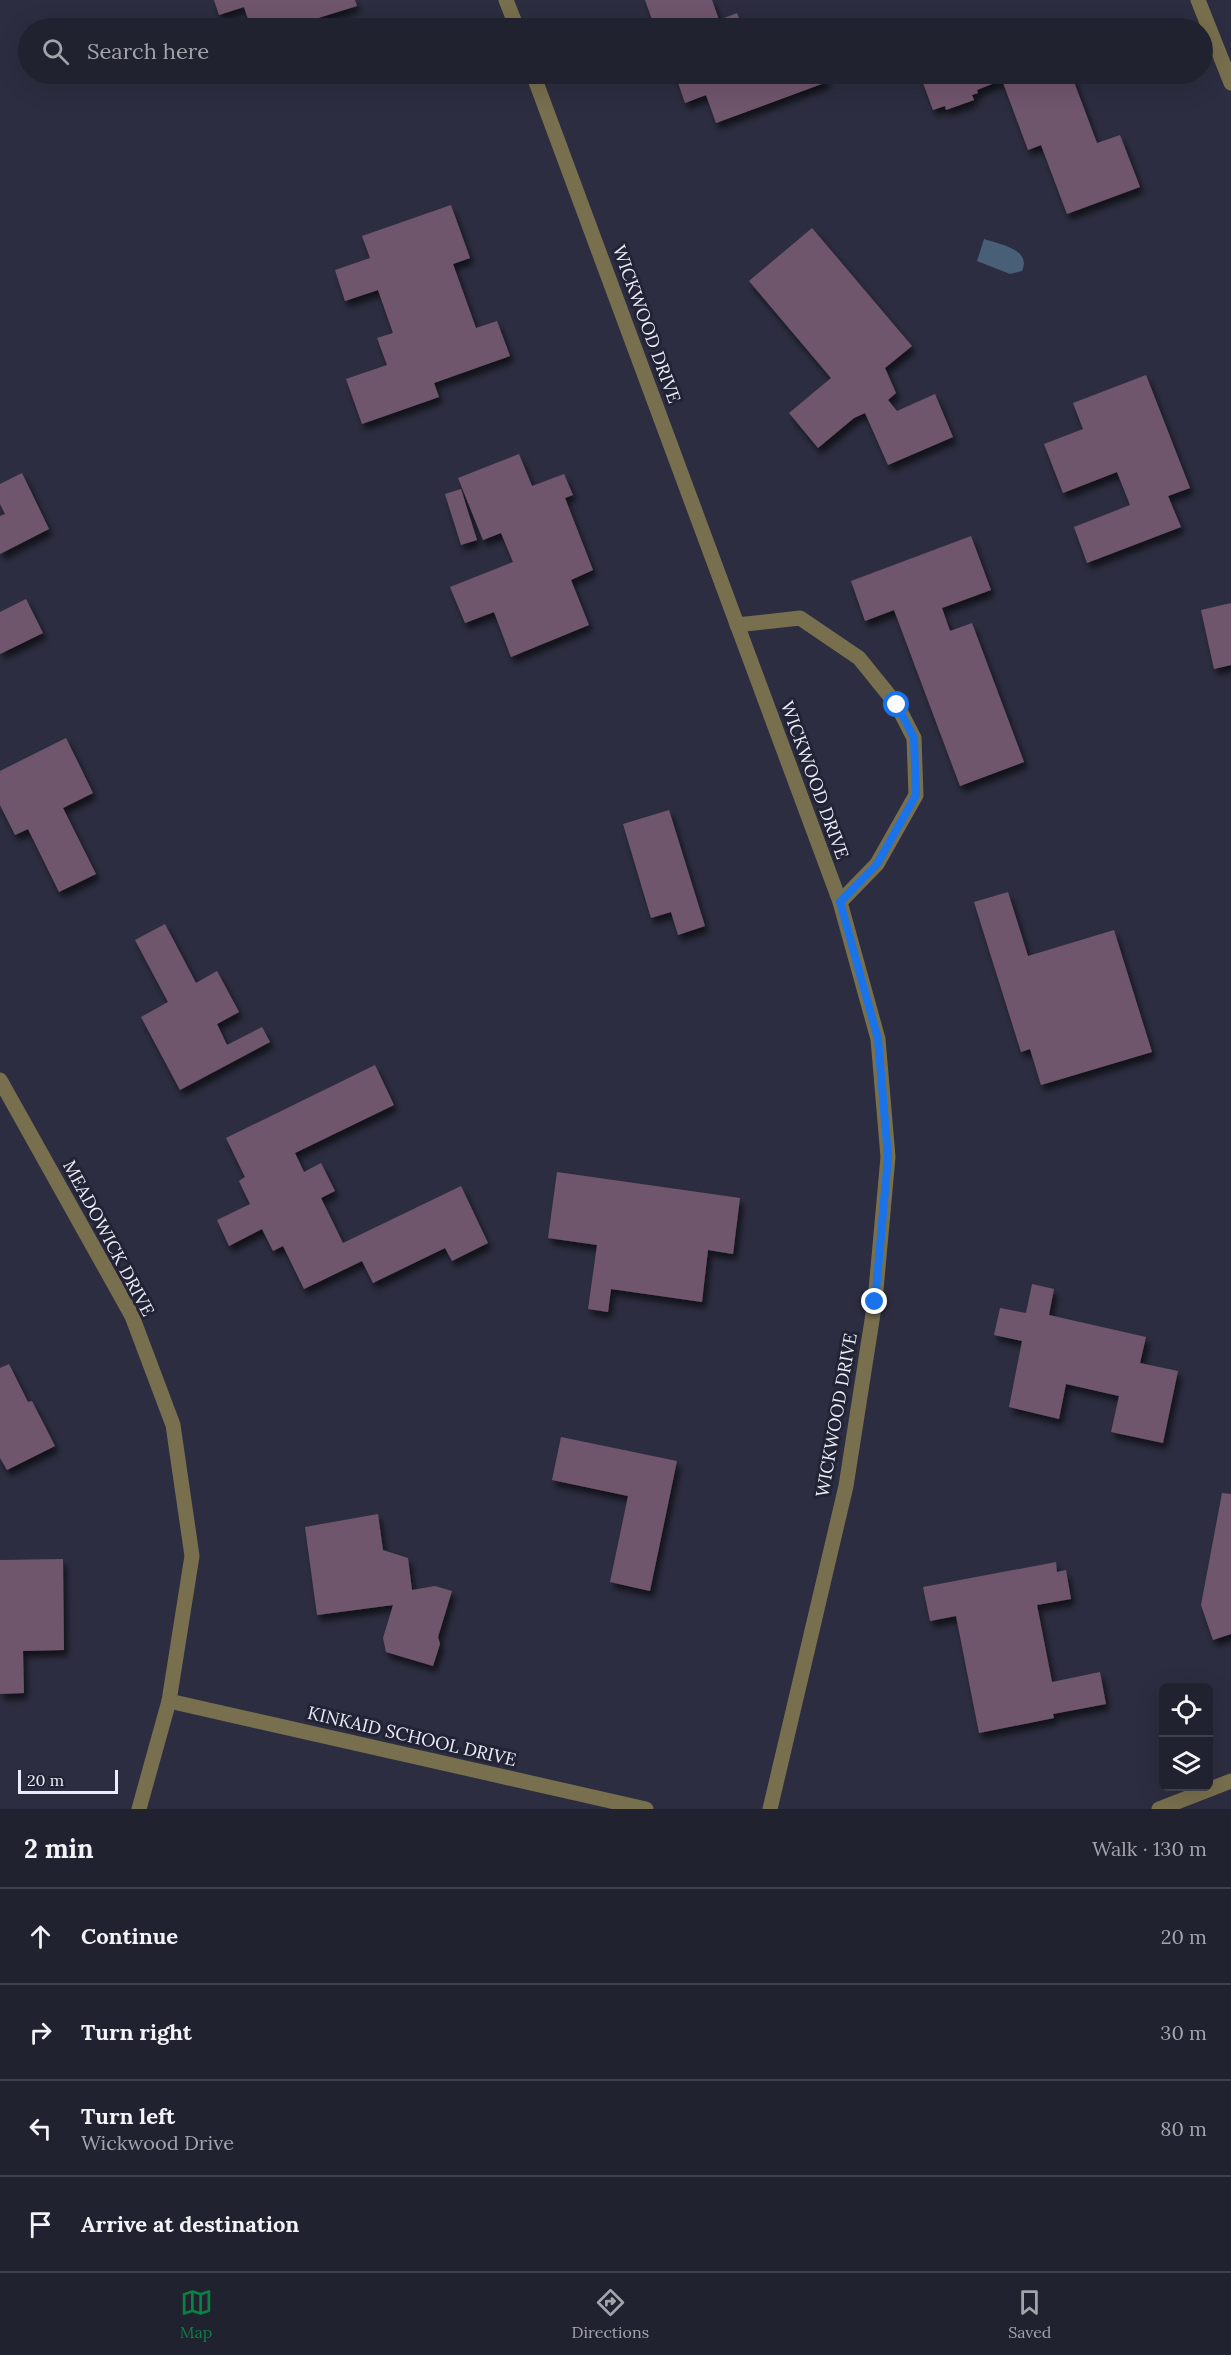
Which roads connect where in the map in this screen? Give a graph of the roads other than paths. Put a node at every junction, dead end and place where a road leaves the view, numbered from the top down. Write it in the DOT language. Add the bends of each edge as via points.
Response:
graph roads {
  1 [pos="506,0"];
  2 [pos="1198,0"];
  3 [pos="513,18"];
  4 [pos="1205,18"];
  5 [pos="1213,38"];
  6 [pos="1231,83"];
  7 [pos="537,84"];
  8 [pos="737,625"];
  9 [pos="840,902"];
  10 [pos="0,1080"];
  11 [pos="170,1701"];
  12 [pos="1231,1781"];
  13 [pos="139,1809"];
  14 [pos="646,1809"];
  15 [pos="770,1809"];
  16 [pos="1159,1809"];
  1 -- 3 [label="street"];
  2 -- 4 [label="street"];
  5 -- 6 [label="street"];
  7 -- 8 [label="street, WICKWOOD DRIVE"];
  8 -- 9 [label="street, WICKWOOD DRIVE"];
  8 -- 9 [label="street" via="800,618 859,658 897,705 914,738 916,795 877,864"];
  9 -- 15 [label="street, WICKWOOD DRIVE" via="878,1039 888,1157 875,1302 846,1486"];
  10 -- 11 [label="street, MEADOWICK DRIVE" via="132,1316 173,1425 192,1556"];
  11 -- 13 [label="street, MEADOWICK DRIVE"];
  11 -- 14 [label="street, KINKAID SCHOOL DRIVE"];
  12 -- 16 [label="street"];
}
